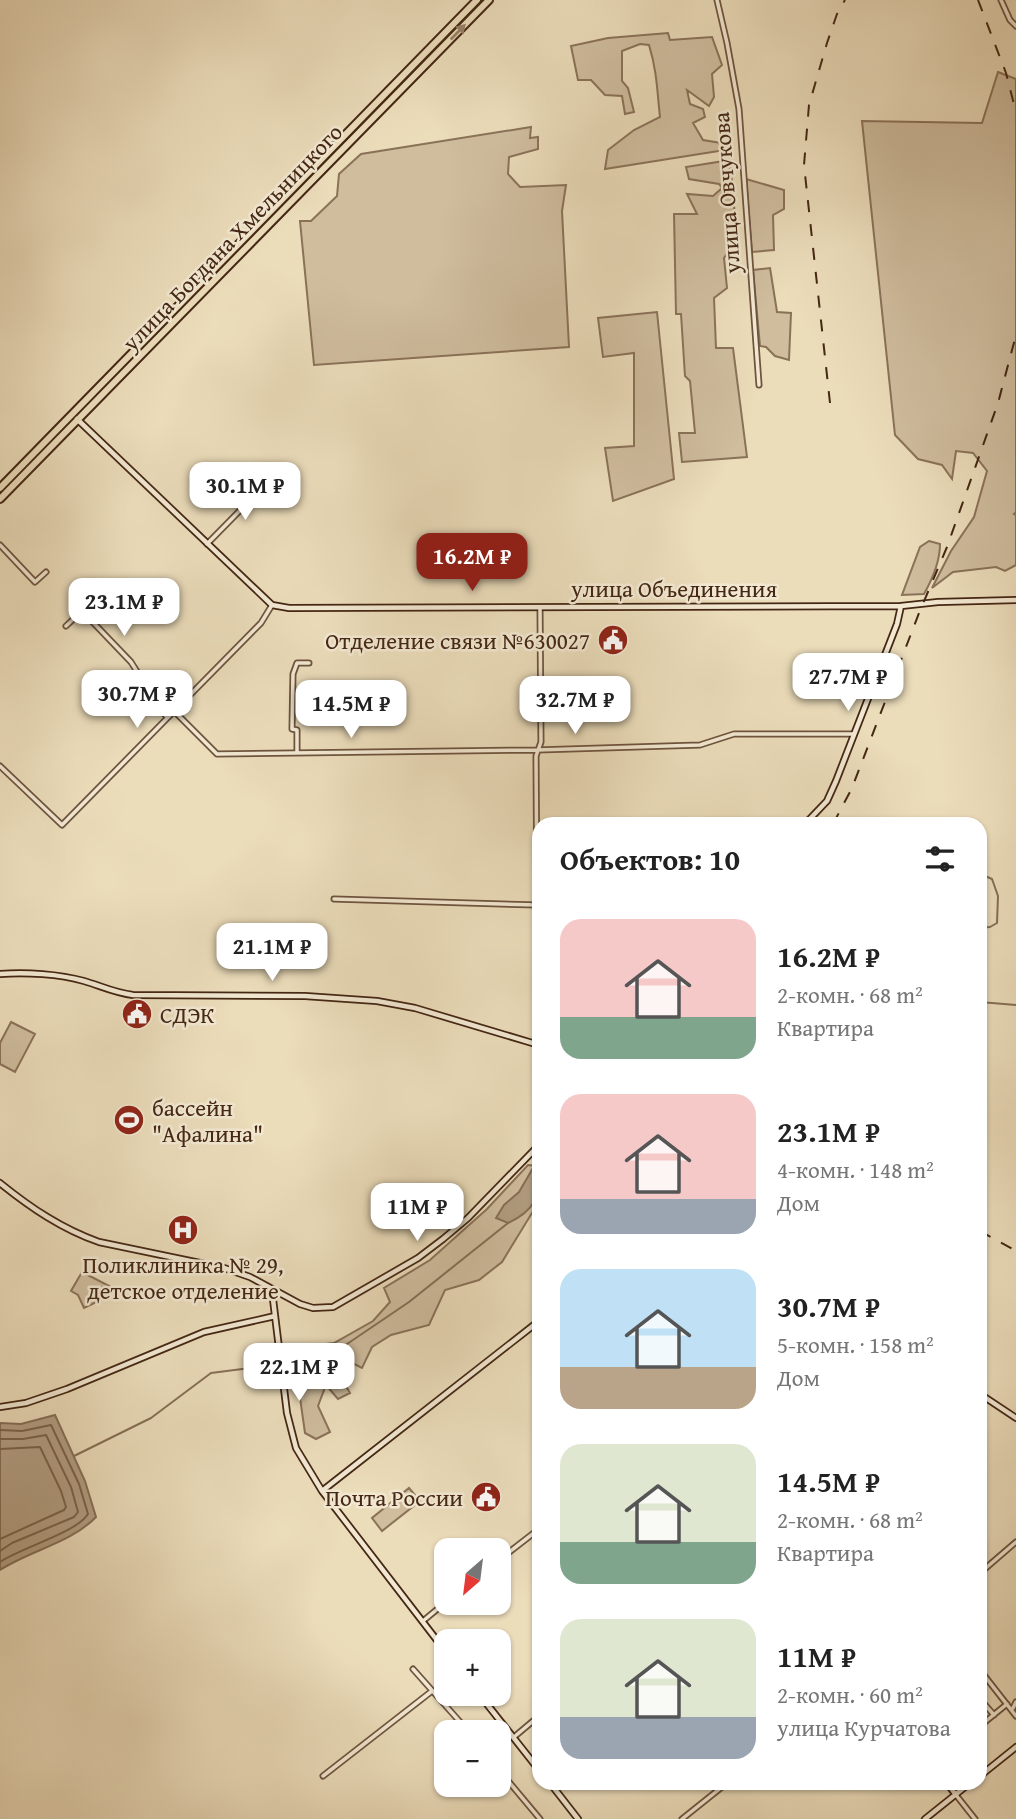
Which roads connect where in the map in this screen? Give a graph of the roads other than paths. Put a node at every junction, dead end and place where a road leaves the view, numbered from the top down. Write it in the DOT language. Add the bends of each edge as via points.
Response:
graph roads {
  1 [pos="477,0"];
  2 [pos="489,0"];
  3 [pos="717,0"];
  4 [pos="1001,0"];
  5 [pos="1016,26"];
  6 [pos="361,125"];
  7 [pos="759,385"];
  8 [pos="75,417"];
  9 [pos="266,484"];
  10 [pos="0,488"];
  11 [pos="0,499"];
  12 [pos="207,544"];
  13 [pos="0,545"];
  14 [pos="46,572"];
  15 [pos="1016,600"];
  16 [pos="272,605"];
  17 [pos="540,606"];
  18 [pos="901,606"];
  19 [pos="66,626"];
  20 [pos="309,663"];
  21 [pos="173,711"];
  22 [pos="167,717"];
  23 [pos="853,734"];
  24 [pos="537,750"];
  25 [pos="297,753"];
  26 [pos="0,766"];
  27 [pos="537,817"];
  28 [pos="812,817"];
  29 [pos="334,898"];
  30 [pos="532,906"];
  31 [pos="0,974"];
  32 [pos="532,1043"];
  33 [pos="532,1152"];
  34 [pos="0,1183"];
  35 [pos="272,1290"];
  36 [pos="275,1316"];
  37 [pos="532,1326"];
  38 [pos="987,1399"];
  39 [pos="0,1406"];
  40 [pos="1016,1418"];
  41 [pos="321,1491"];
  42 [pos="532,1534"];
  43 [pos="1016,1542"];
  44 [pos="511,1550"];
  45 [pos="987,1567"];
  46 [pos="434,1612"];
  47 [pos="423,1621"];
  48 [pos="434,1636"];
  49 [pos="413,1669"];
  50 [pos="987,1679"];
  51 [pos="432,1691"];
  52 [pos="1016,1702"];
  53 [pos="1007,1704"];
  54 [pos="488,1706"];
  55 [pos="987,1708"];
  56 [pos="1013,1709"];
  57 [pos="993,1715"];
  58 [pos="1016,1716"];
  59 [pos="458,1720"];
  60 [pos="987,1720"];
  61 [pos="532,1722"];
  62 [pos="513,1738"];
  63 [pos="1016,1747"];
  64 [pos="532,1761"];
  65 [pos="987,1770"];
  66 [pos="323,1776"];
  67 [pos="511,1784"];
  68 [pos="555,1790"];
  69 [pos="718,1790"];
  70 [pos="952,1790"];
  71 [pos="962,1790"];
  72 [pos="956,1795"];
  73 [pos="540,1819"];
  74 [pos="578,1819"];
  75 [pos="682,1819"];
  76 [pos="925,1819"];
  77 [pos="975,1819"];
  1 -- 6 [label="highway, улица Богдана Хмельницкого"];
  6 -- 2 [label="highway, улица Богдана Хмельницкого, one-way"];
  3 -- 7 [label="street, улица Овчукова" via="738,109"];
  4 -- 5 [label="street"];
  6 -- 8 [label="highway, улица Богдана Хмельницкого"];
  8 -- 10 [label="highway, улица Богдана Хмельницкого"];
  8 -- 11 [label="highway, улица Богдана Хмельницкого"];
  8 -- 12 [label="main road"];
  9 -- 12 [label="street"];
  12 -- 16 [label="main road"];
  13 -- 14 [label="street" via="35,582"];
  15 -- 18 [label="main road, улица Объединения"];
  16 -- 17 [label="main road, улица Объединения"];
  16 -- 21 [label="street" via="261,623"];
  17 -- 18 [label="main road, улица Объединения"];
  17 -- 24 [label="street" via="541,741"];
  18 -- 23 [label="main road"];
  19 -- 22 [label="street" via="81,612 85,614 131,662 141,678 140,687"];
  20 -- 25 [label="street" via="297,663 293,674 292,729 297,730"];
  21 -- 22 [label="street"];
  21 -- 25 [label="street" via="217,754"];
  22 -- 26 [label="street" via="62,824"];
  23 -- 24 [label="street" via="734,734 700,745"];
  23 -- 28 [label="main road" via="827,801"];
  24 -- 25 [label="street"];
  24 -- 27 [label="street"];
  29 -- 30 [label="street"];
  31 -- 32 [label="main road" via="73,979 132,995 377,1001"];
  33 -- 35 [label="main road" via="443,1239 345,1302 313,1308"];
  34 -- 35 [label="main road" via="80,1236 224,1268"];
  35 -- 36 [label="main road"];
  36 -- 39 [label="main road" via="204,1332 66,1389 26,1403"];
  36 -- 41 [label="main road" via="296,1448"];
  37 -- 41 [label="main road"];
  38 -- 40 [label="main road"];
  41 -- 47 [label="main road"];
  42 -- 44 [label="street"];
  43 -- 45 [label="street"];
  46 -- 47 [label="street"];
  47 -- 48 [label="main road"];
  49 -- 51 [label="street"];
  50 -- 53 [label="street"];
  51 -- 59 [label="street"];
  51 -- 66 [label="street"];
  52 -- 56 [label="street"];
  53 -- 57 [label="street"];
  53 -- 58 [label="street"];
  54 -- 62 [label="main road"];
  55 -- 57 [label="street"];
  57 -- 60 [label="street"];
  61 -- 62 [label="street"];
  62 -- 64 [label="main road"];
  63 -- 65 [label="main road"];
  67 -- 73 [label="street"];
  68 -- 74 [label="main road"];
  69 -- 75 [label="street"];
  70 -- 72 [label="main road"];
  71 -- 72 [label="main road"];
  72 -- 76 [label="main road"];
  72 -- 77 [label="street"];
}
